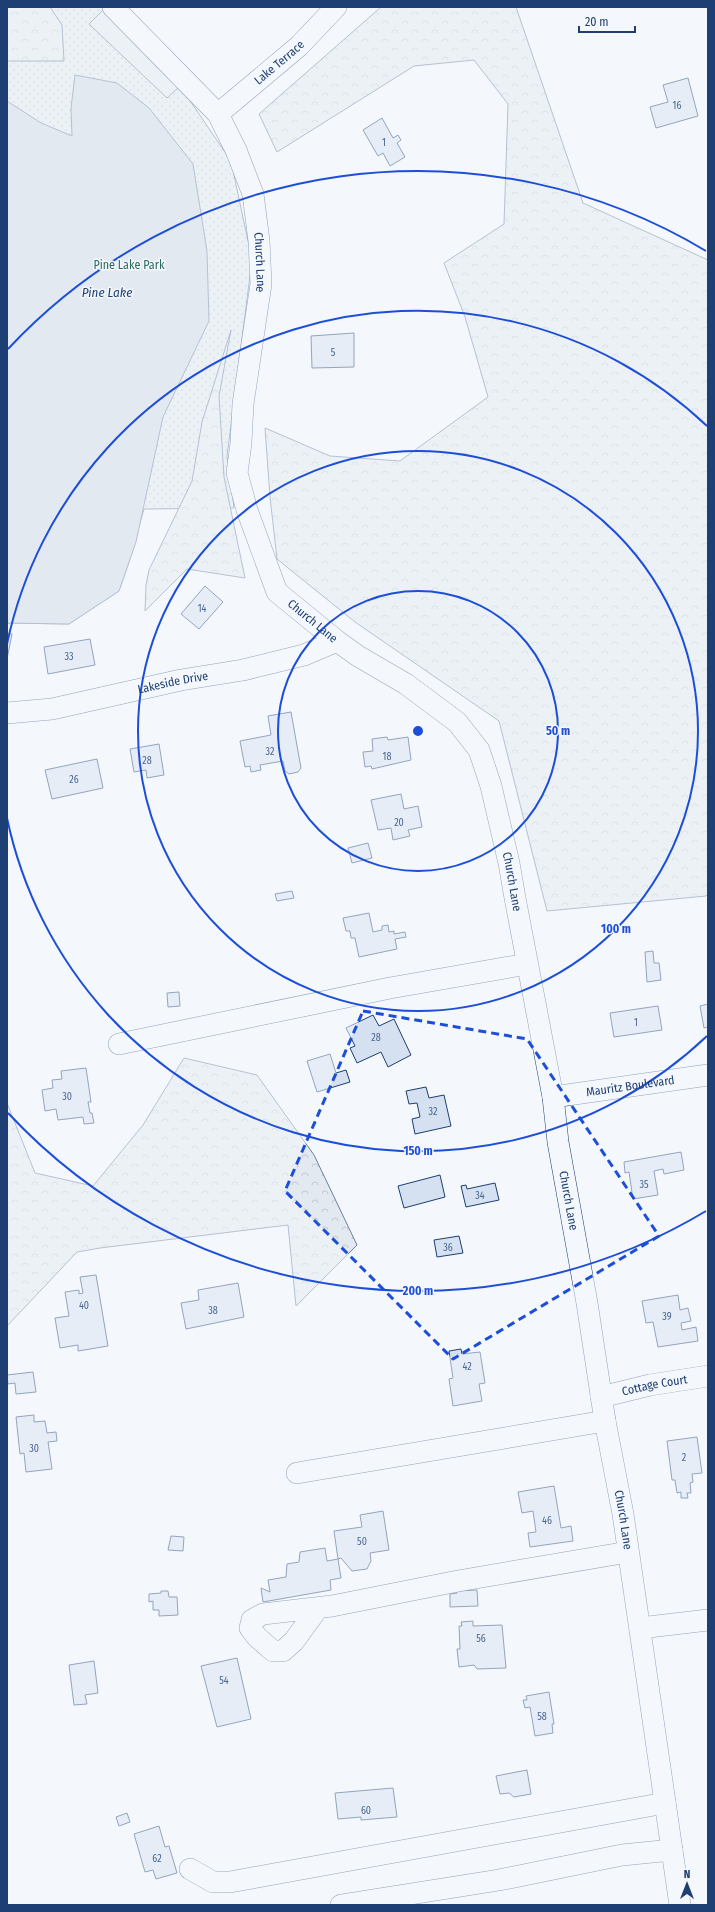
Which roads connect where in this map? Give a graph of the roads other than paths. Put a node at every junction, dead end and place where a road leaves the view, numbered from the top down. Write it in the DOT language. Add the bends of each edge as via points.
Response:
graph roads {
  1 [pos="113,7"];
  2 [pos="336,7"];
  3 [pos="218,114"];
  4 [pos="337,641"];
  5 [pos="7,713"];
  6 [pos="527,964"];
  7 [pos="119,1044"];
  8 [pos="708,1075"];
  9 [pos="553,1098"];
  10 [pos="708,1376"];
  11 [pos="601,1397"];
  12 [pos="605,1421"];
  13 [pos="297,1473"];
  14 [pos="628,1552"];
  15 [pos="318,1608"];
  16 [pos="708,1620"];
  17 [pos="640,1628"];
  18 [pos="665,1803"];
  19 [pos="672,1850"];
  20 [pos="190,1869"];
  21 [pos="341,1905"];
  22 [pos="680,1905"];
  1 -- 3 [label="street, Church Lane"];
  2 -- 3 [label="street, Lake Terrace" via="299,46"];
  3 -- 4 [label="street, Church Lane" via="236,150 252,194 259,241 261,284 243,404 237,473 247,510 277,592"];
  4 -- 5 [label="street, Lakeside Drive" via="304,655 243,670 181,680 52,708"];
  4 -- 6 [label="street, Church Lane" via="406,684 458,722 479,750 508,855"];
  6 -- 7 [label="street" via="390,988"];
  6 -- 9 [label="street, Church Lane"];
  8 -- 9 [label="street, Mauritz Boulevard"];
  9 -- 11 [label="street, Church Lane" via="558,1142"];
  10 -- 11 [label="street, Cottage Court" via="650,1385"];
  11 -- 12 [label="street, Church Lane"];
  12 -- 13 [label="street"];
  12 -- 14 [label="street, Church Lane"];
  14 -- 15 [label="street"];
  14 -- 17 [label="street, Church Lane"];
  16 -- 17 [label="street"];
  17 -- 18 [label="street, Church Lane"];
  18 -- 19 [label="street, Church Lane"];
  18 -- 20 [label="street" via="230,1882 213,1882"];
  19 -- 21 [label="street" via="622,1855 499,1880"];
  19 -- 22 [label="street, Church Lane"];
}
